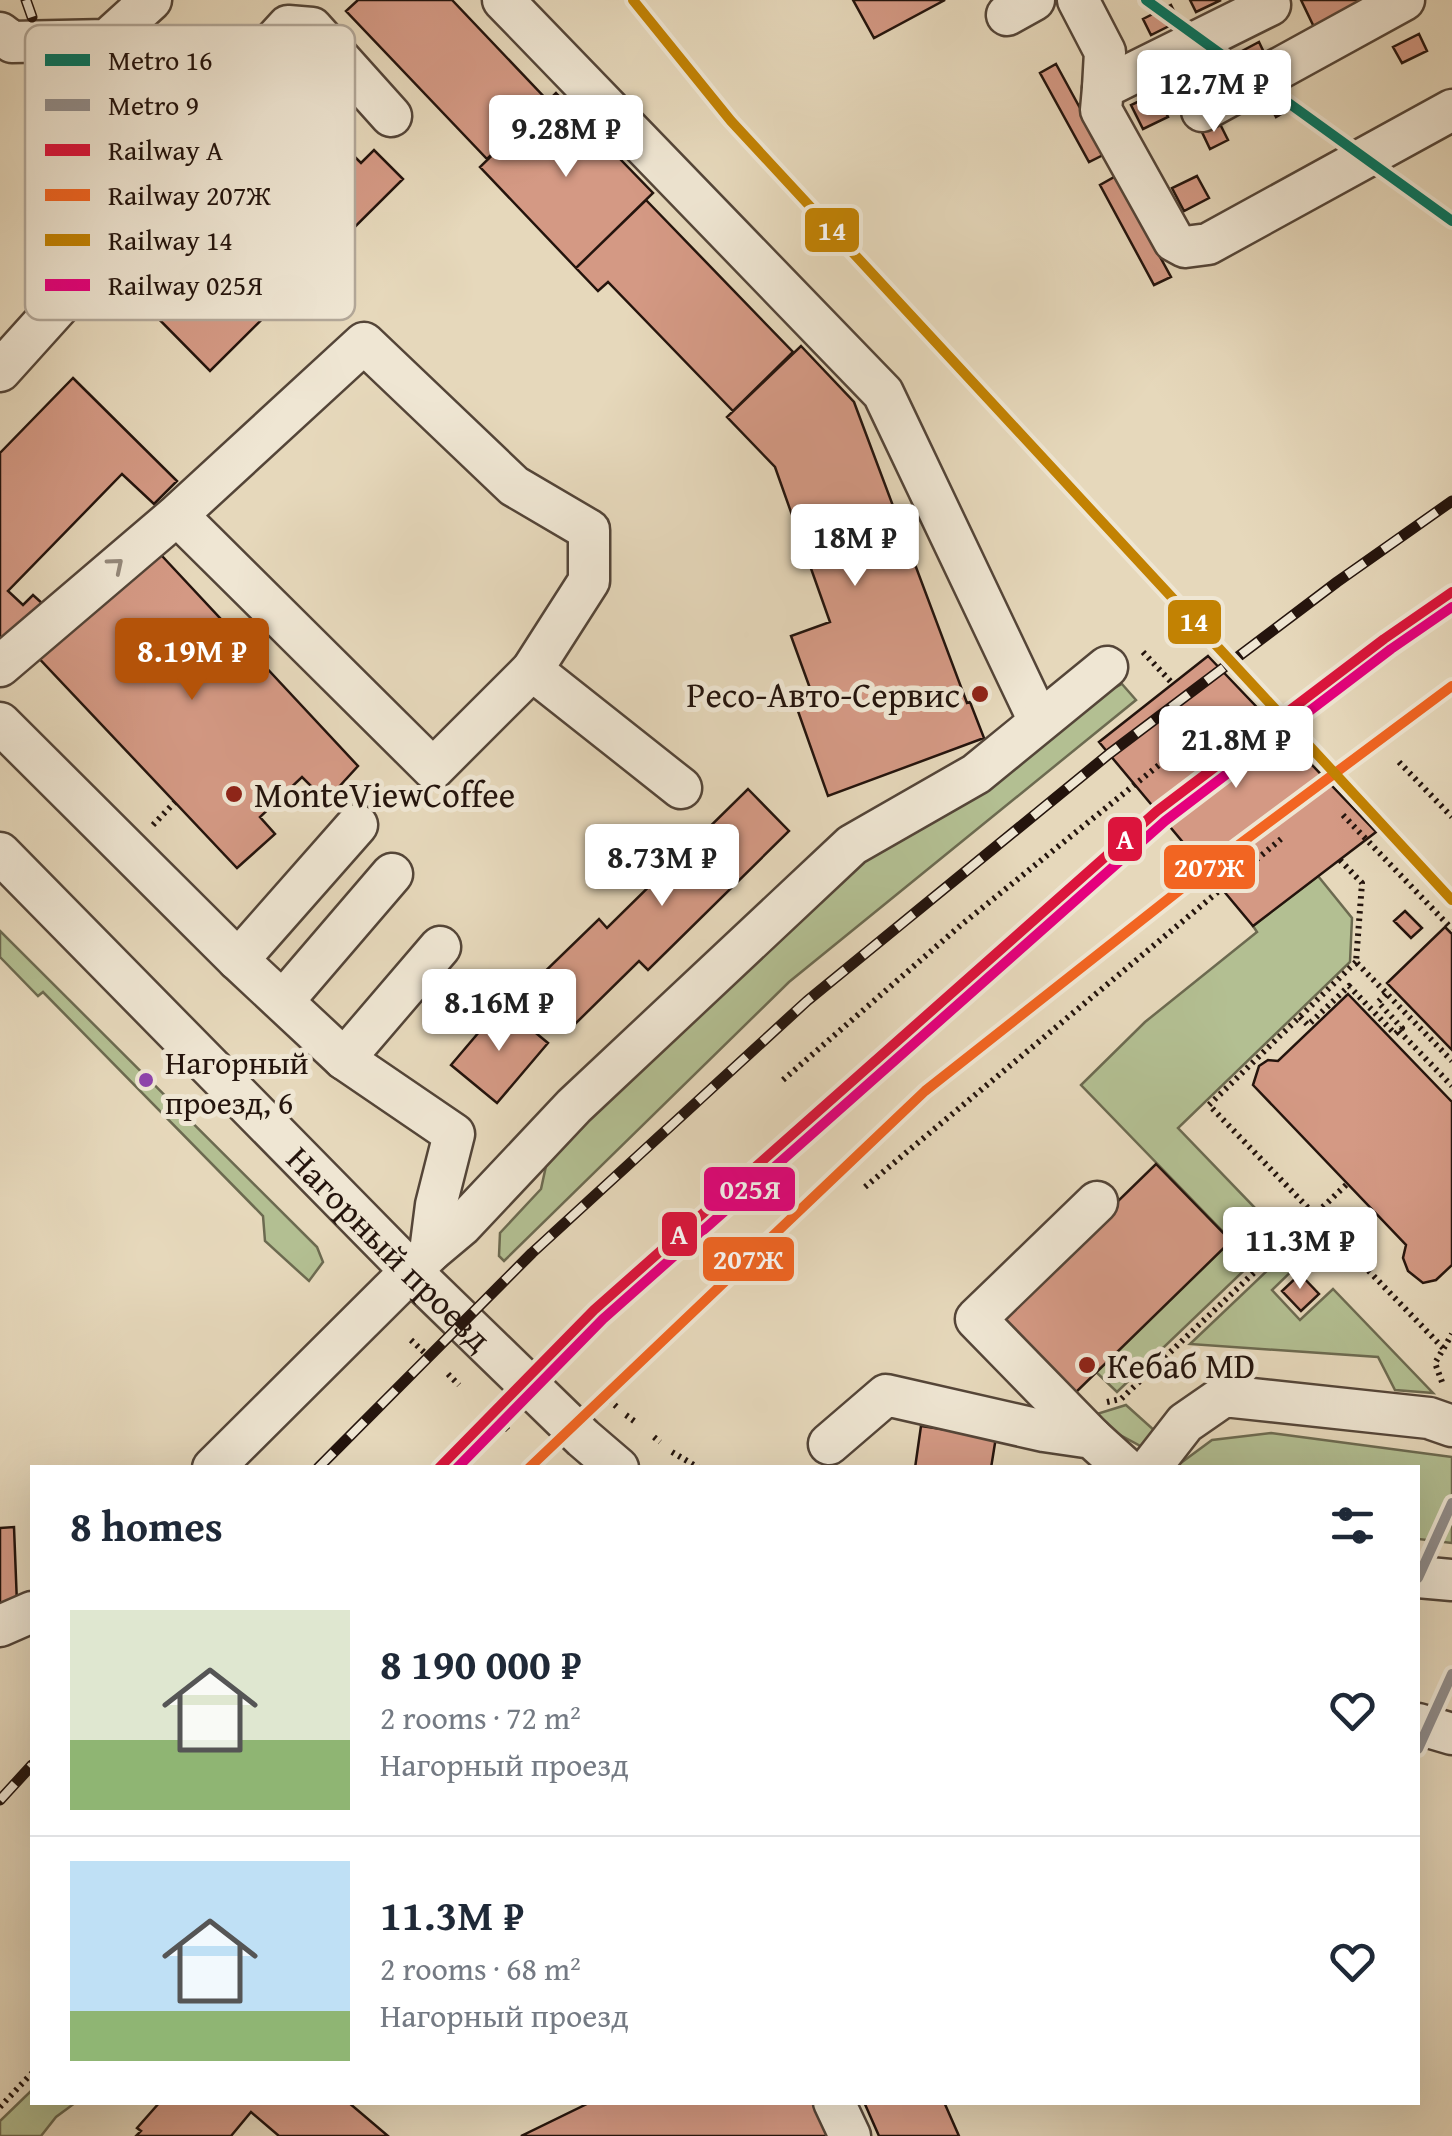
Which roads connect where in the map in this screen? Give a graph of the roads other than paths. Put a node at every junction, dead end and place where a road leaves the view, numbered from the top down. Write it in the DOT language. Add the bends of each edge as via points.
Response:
graph roads {
  1 [pos="152,0"];
  2 [pos="503,0"];
  3 [pos="1078,0"];
  4 [pos="1404,0"];
  5 [pos="1270,5"];
  6 [pos="124,25"];
  7 [pos="0,32"];
  8 [pos="25,42"];
  9 [pos="355,76"];
  10 [pos="1102,88"];
  11 [pos="1202,110"];
  12 [pos="1452,110"];
  13 [pos="391,116"];
  14 [pos="46,320"];
  15 [pos="0,371"];
  16 [pos="177,515"];
  17 [pos="1121,656"];
  18 [pos="0,666"];
  19 [pos="532,670"];
  20 [pos="1039,721"];
  21 [pos="0,723"];
  22 [pos="681,788"];
  23 [pos="357,825"];
  24 [pos="0,853"];
  25 [pos="392,874"];
  26 [pos="440,946"];
  27 [pos="238,960"];
  28 [pos="282,1002"];
  29 [pos="344,1060"];
  30 [pos="1097,1202"];
  31 [pos="420,1261"];
  32 [pos="1080,1426"];
  33 [pos="1452,1426"];
  34 [pos="830,1444"];
  35 [pos="216,1465"];
  36 [pos="614,1465"];
  37 [pos="1122,1465"];
  38 [pos="1152,1465"];
  39 [pos="1420,1577"];
  40 [pos="1452,1580"];
  41 [pos="30,1613"];
  42 [pos="0,1626"];
  43 [pos="1420,1725"];
  44 [pos="1452,1734"];
  45 [pos="835,2105"];
  46 [pos="850,2136"];
  1 -- 6 [label="street"];
  2 -- 20 [label="street" via="883,392"];
  3 -- 10 [label="street" via="1105,52"];
  4 -- 11 [label="street"];
  5 -- 10 [label="street"];
  7 -- 8 [label="street"];
  9 -- 13 [label="street"];
  10 -- 12 [label="street" via="1100,110 1166,231 1186,247 1208,244"];
  14 -- 15 [label="street"];
  18 -- 16 [label="street, one-way"];
  16 -- 19 [label="street" via="433,770"];
  16 -- 19 [label="street" via="364,343 514,486 588,530 589,581"];
  17 -- 20 [label="street"];
  19 -- 22 [label="street"];
  20 -- 31 [label="street" via="976,774 852,845"];
  21 -- 27 [label="street"];
  23 -- 27 [label="street"];
  24 -- 31 [label="street, Нагорный проезд"];
  25 -- 28 [label="street"];
  26 -- 29 [label="street"];
  27 -- 28 [label="street"];
  28 -- 29 [label="street"];
  29 -- 31 [label="street" via="454,1134"];
  30 -- 32 [label="street" via="976,1319"];
  31 -- 35 [label="street"];
  31 -- 36 [label="street, Нагорный проезд"];
  32 -- 34 [label="street" via="1044,1431 886,1395"];
  32 -- 37 [label="street"];
  33 -- 38 [label="street" via="1224,1396 1185,1423"];
  39 -- 40 [label="street"];
  41 -- 42 [label="street"];
  43 -- 44 [label="street"];
  45 -- 46 [label="street"];
}
